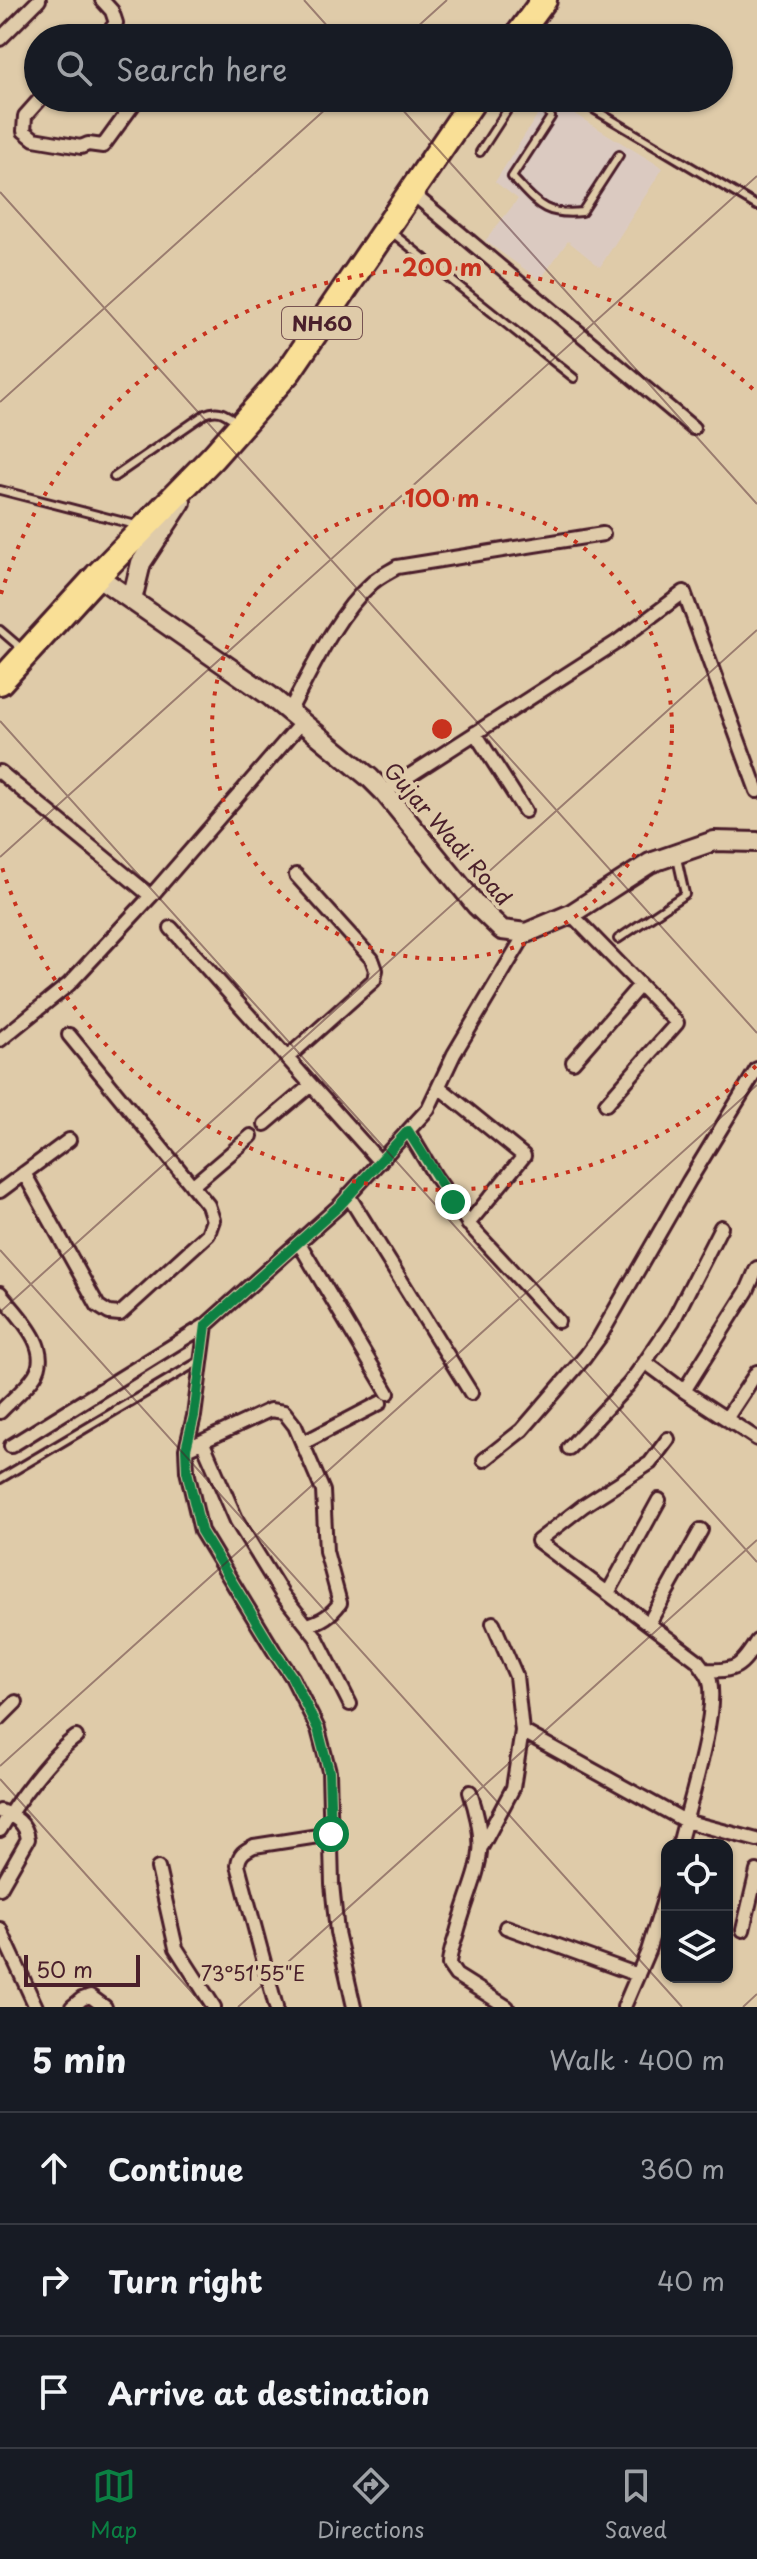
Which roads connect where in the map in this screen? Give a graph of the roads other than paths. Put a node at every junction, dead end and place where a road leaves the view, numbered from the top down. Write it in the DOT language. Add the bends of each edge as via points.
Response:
graph roads {
  1 [pos="39,0"];
  2 [pos="102,0"];
  3 [pos="544,0"];
  4 [pos="115,24"];
  5 [pos="526,24"];
  6 [pos="0,39"];
  7 [pos="29,112"];
  8 [pos="128,112"];
  9 [pos="466,112"];
  10 [pos="506,112"];
  11 [pos="548,112"];
  12 [pos="599,112"];
  13 [pos="480,152"];
  14 [pos="619,155"];
  15 [pos="412,193"];
  16 [pos="757,206"];
  17 [pos="388,229"];
  18 [pos="574,378"];
  19 [pos="242,426"];
  20 [pos="693,428"];
  21 [pos="213,457"];
  22 [pos="114,477"];
  23 [pos="0,490"];
  24 [pos="144,527"];
  25 [pos="603,534"];
  26 [pos="97,576"];
  27 [pos="132,600"];
  28 [pos="0,630"];
  29 [pos="27,654"];
  30 [pos="0,682"];
  31 [pos="296,717"];
  32 [pos="475,733"];
  33 [pos="0,772"];
  34 [pos="757,791"];
  35 [pos="384,792"];
  36 [pos="525,811"];
  37 [pos="757,842"];
  38 [pos="676,855"];
  39 [pos="296,875"];
  40 [pos="151,896"];
  41 [pos="571,914"];
  42 [pos="171,928"];
  43 [pos="526,933"];
  44 [pos="618,939"];
  45 [pos="640,985"];
  46 [pos="69,1035"];
  47 [pos="0,1040"];
  48 [pos="287,1058"];
  49 [pos="573,1062"];
  50 [pos="757,1069"];
  51 [pos="311,1085"];
  52 [pos="439,1087"];
  53 [pos="606,1104"];
  54 [pos="265,1124"];
  55 [pos="408,1131"];
  56 [pos="251,1136"];
  57 [pos="69,1140"];
  58 [pos="380,1162"];
  59 [pos="24,1173"];
  60 [pos="192,1186"];
  61 [pos="0,1191"];
  62 [pos="348,1195"];
  63 [pos="468,1224"];
  64 [pos="721,1227"];
  65 [pos="299,1243"];
  66 [pos="757,1268"];
  67 [pos="0,1293"];
  68 [pos="558,1321"];
  69 [pos="206,1325"];
  70 [pos="201,1360"];
  71 [pos="645,1362"];
  72 [pos="757,1372"];
  73 [pos="684,1391"];
  74 [pos="471,1393"];
  75 [pos="0,1412"];
  76 [pos="726,1419"];
  77 [pos="668,1439"];
  78 [pos="757,1439"];
  79 [pos="203,1443"];
  80 [pos="303,1443"];
  81 [pos="11,1446"];
  82 [pos="569,1448"];
  83 [pos="186,1449"];
  84 [pos="484,1460"];
  85 [pos="0,1479"];
  86 [pos="659,1500"];
  87 [pos="701,1530"];
  88 [pos="608,1593"];
  89 [pos="493,1623"];
  90 [pos="649,1623"];
  91 [pos="307,1625"];
  92 [pos="757,1641"];
  93 [pos="704,1670"];
  94 [pos="16,1702"];
  95 [pos="350,1704"];
  96 [pos="0,1718"];
  97 [pos="522,1731"];
  98 [pos="76,1737"];
  99 [pos="470,1792"];
  100 [pos="4,1812"];
  101 [pos="685,1821"];
  102 [pos="0,1830"];
  103 [pos="331,1834"];
  104 [pos="680,1839"];
  105 [pos="757,1840"];
  106 [pos="482,1846"];
  107 [pos="158,1868"];
  108 [pos="757,1871"];
  109 [pos="0,1888"];
  110 [pos="661,1908"];
  111 [pos="506,1927"];
  112 [pos="0,1929"];
  113 [pos="743,1930"];
  114 [pos="638,1975"];
  115 [pos="36,2007"];
  116 [pos="72,2007"];
  117 [pos="105,2007"];
  118 [pos="214,2007"];
  119 [pos="276,2007"];
  120 [pos="354,2007"];
  121 [pos="507,2007"];
  122 [pos="624,2007"];
  1 -- 6 [label="street"];
  2 -- 4 [label="street"];
  3 -- 5 [label="highway"];
  7 -- 8 [label="street" via="24,131 34,139 81,147 103,146"];
  9 -- 15 [label="highway, NH60"];
  10 -- 13 [label="lane"];
  11 -- 14 [label="lane" via="551,117 512,177 537,204 560,214 582,212"];
  12 -- 16 [label="lane"];
  15 -- 17 [label="highway, NH60"];
  15 -- 20 [label="street"];
  17 -- 18 [label="lane"];
  17 -- 19 [label="highway, NH60" via="289,371"];
  19 -- 21 [label="highway, NH60"];
  19 -- 22 [label="lane" via="215,410"];
  21 -- 24 [label="highway, NH60"];
  21 -- 27 [label="street" via="141,563"];
  23 -- 24 [label="lane"];
  24 -- 26 [label="highway, NH60"];
  25 -- 31 [label="street" via="397,567 371,584 349,609 318,658"];
  26 -- 27 [label="street, Gujar Wadi Road"];
  26 -- 29 [label="highway, NH60"];
  27 -- 31 [label="street, Gujar Wadi Road"];
  28 -- 29 [label="lane"];
  29 -- 30 [label="highway, NH60"];
  31 -- 35 [label="street, Gujar Wadi Road"];
  31 -- 40 [label="street"];
  32 -- 34 [label="street" via="684,592"];
  32 -- 35 [label="street"];
  32 -- 36 [label="street"];
  33 -- 40 [label="street"];
  35 -- 43 [label="street, Gujar Wadi Road" via="476,905 502,930"];
  37 -- 38 [label="street" via="714,841"];
  38 -- 41 [label="street" via="650,863"];
  38 -- 44 [label="lane" via="685,894"];
  39 -- 48 [label="street" via="372,959 376,970 374,980"];
  40 -- 47 [label="street" via="69,984"];
  41 -- 43 [label="street"];
  41 -- 45 [label="street"];
  42 -- 48 [label="street"];
  43 -- 52 [label="street"];
  45 -- 49 [label="street"];
  45 -- 53 [label="street" via="677,1023"];
  46 -- 60 [label="street"];
  48 -- 51 [label="street"];
  50 -- 84 [label="street" via="599,1338 522,1430"];
  51 -- 54 [label="street"];
  51 -- 58 [label="street"];
  52 -- 55 [label="street"];
  52 -- 63 [label="street" via="524,1156"];
  55 -- 58 [label="street"];
  55 -- 63 [label="street"];
  56 -- 60 [label="street"];
  57 -- 59 [label="street"];
  58 -- 62 [label="street"];
  59 -- 60 [label="street" via="98,1306 120,1314 208,1234 213,1220"];
  59 -- 61 [label="street"];
  62 -- 65 [label="street"];
  62 -- 74 [label="street"];
  63 -- 68 [label="street"];
  64 -- 71 [label="street" via="673,1321"];
  65 -- 69 [label="street"];
  65 -- 80 [label="street" via="384,1398"];
  66 -- 73 [label="street"];
  67 -- 75 [label="street" via="40,1351 35,1375"];
  69 -- 70 [label="street"];
  69 -- 81 [label="street"];
  70 -- 83 [label="street"];
  70 -- 85 [label="lane"];
  71 -- 73 [label="street"];
  71 -- 82 [label="street"];
  72 -- 76 [label="street"];
  73 -- 76 [label="street"];
  76 -- 78 [label="street"];
  77 -- 88 [label="street" via="650,1463 538,1541"];
  79 -- 80 [label="street" via="270,1410 284,1412"];
  79 -- 83 [label="street"];
  79 -- 91 [label="street" via="237,1521"];
  80 -- 91 [label="street" via="323,1491 326,1551 340,1603 334,1612"];
  83 -- 103 [label="street" via="201,1531 292,1677 318,1729 329,1771"];
  86 -- 88 [label="street"];
  87 -- 90 [label="street"];
  88 -- 90 [label="street"];
  89 -- 97 [label="street" via="516,1676"];
  90 -- 93 [label="street"];
  91 -- 95 [label="street"];
  92 -- 93 [label="street" via="739,1666"];
  93 -- 101 [label="street" via="710,1680 707,1726"];
  94 -- 96 [label="street"];
  97 -- 101 [label="street"];
  97 -- 106 [label="street" via="513,1788"];
  98 -- 100 [label="street"];
  99 -- 106 [label="street"];
  100 -- 102 [label="street"];
  100 -- 109 [label="street" via="24,1826 28,1839"];
  101 -- 104 [label="street"];
  101 -- 105 [label="street"];
  103 -- 119 [label="street" via="254,1846 239,1858"];
  103 -- 120 [label="street" via="337,1932"];
  106 -- 121 [label="street" via="449,1965"];
  107 -- 118 [label="street" via="176,1948"];
  108 -- 113 [label="street"];
  110 -- 114 [label="street"];
  111 -- 114 [label="street"];
  112 -- 115 [label="street"];
  114 -- 122 [label="street"];
  116 -- 117 [label="street" via="90,1996"];
}
